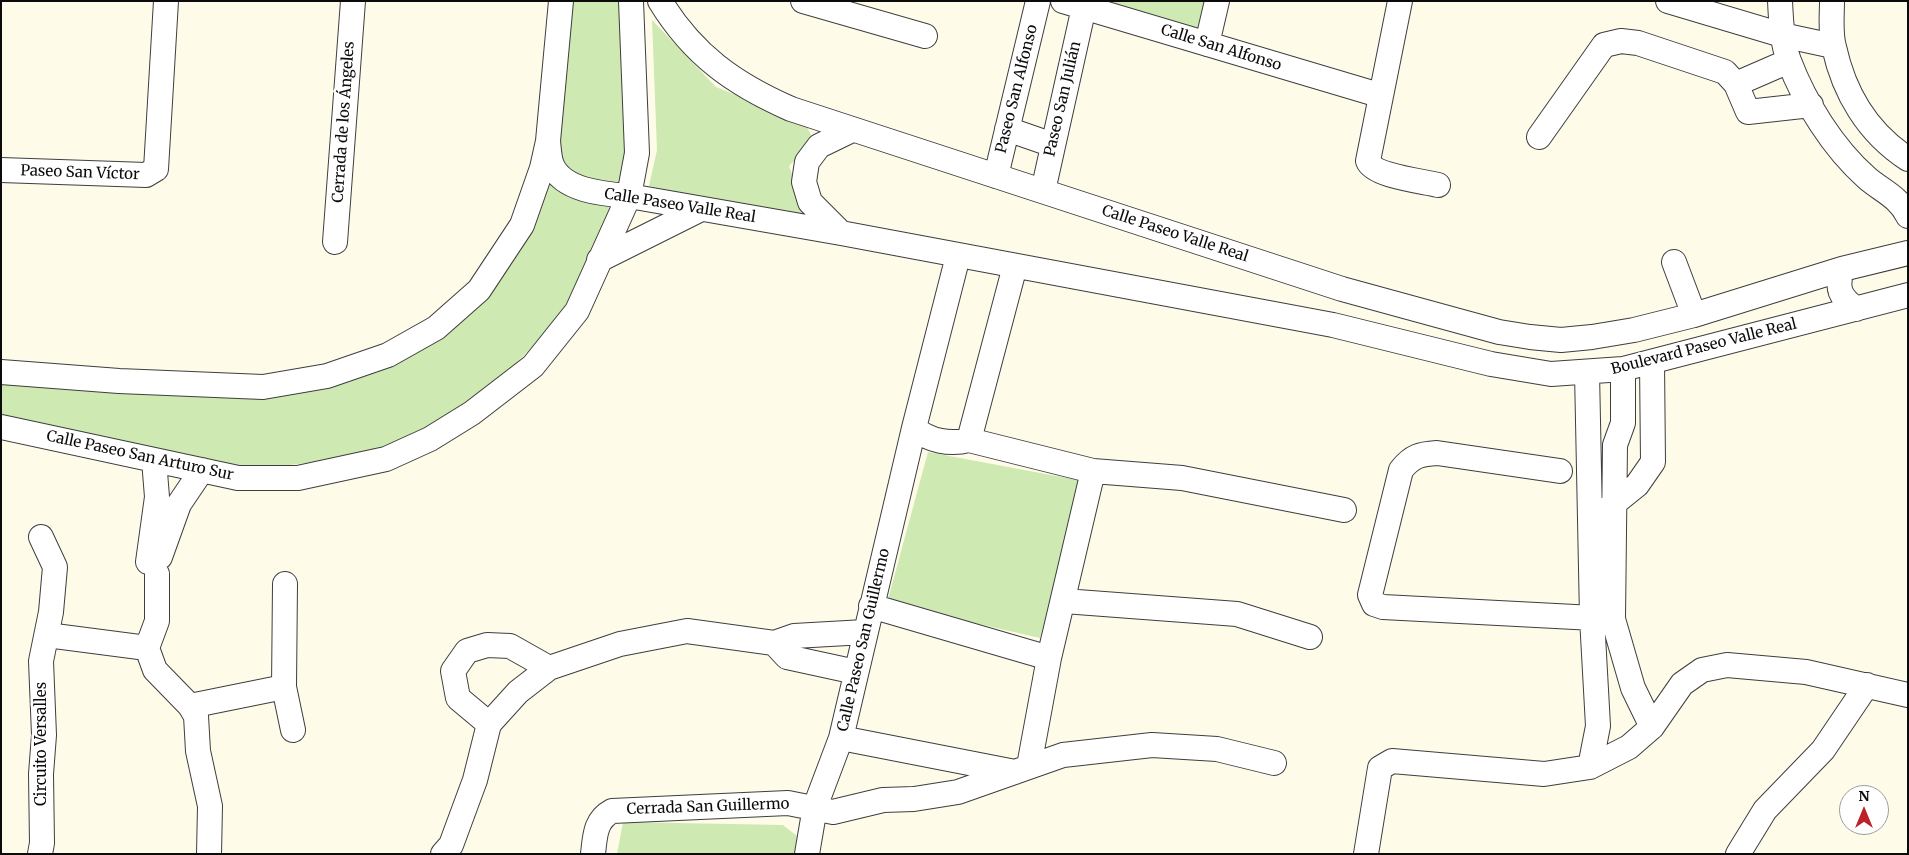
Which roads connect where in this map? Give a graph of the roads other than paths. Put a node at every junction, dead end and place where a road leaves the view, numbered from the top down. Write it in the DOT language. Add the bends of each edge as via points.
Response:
graph roads {
  1 [pos="166,1"];
  2 [pos="353,1"];
  3 [pos="560,1"];
  4 [pos="631,1"];
  5 [pos="660,1"];
  6 [pos="804,1"];
  7 [pos="1038,1"];
  8 [pos="1217,1"];
  9 [pos="1400,1"];
  10 [pos="1668,1"];
  11 [pos="1780,1"];
  12 [pos="1832,1"];
  13 [pos="1073,4"];
  14 [pos="1782,35"];
  15 [pos="926,36"];
  16 [pos="1207,44"];
  17 [pos="1833,46"];
  18 [pos="1789,61"];
  19 [pos="1736,84"];
  20 [pos="1379,95"];
  21 [pos="1811,105"];
  22 [pos="1007,129"];
  23 [pos="852,130"];
  24 [pos="1539,136"];
  25 [pos="548,142"];
  26 [pos="1053,145"];
  27 [pos="1908,159"];
  28 [pos="1,170"];
  29 [pos="996,176"];
  30 [pos="1438,185"];
  31 [pos="1043,191"];
  32 [pos="629,196"];
  33 [pos="701,209"];
  34 [pos="1908,216"];
  35 [pos="1908,224"];
  36 [pos="841,233"];
  37 [pos="335,242"];
  38 [pos="1908,253"];
  39 [pos="958,256"];
  40 [pos="1883,259"];
  41 [pos="599,260"];
  42 [pos="1674,262"];
  43 [pos="1015,266"];
  44 [pos="1842,269"];
  45 [pos="1342,289"];
  46 [pos="1908,295"];
  47 [pos="1856,309"];
  48 [pos="1427,312"];
  49 [pos="1694,315"];
  50 [pos="1333,325"];
  51 [pos="1499,332"];
  52 [pos="1418,346"];
  53 [pos="1652,362"];
  54 [pos="1491,364"];
  55 [pos="1623,369"];
  56 [pos="1,372"];
  57 [pos="1587,372"];
  58 [pos="1,427"];
  59 [pos="914,428"];
  60 [pos="969,440"];
  61 [pos="154,460"];
  62 [pos="202,470"];
  63 [pos="1093,471"];
  64 [pos="1560,471"];
  65 [pos="156,497"];
  66 [pos="179,504"];
  67 [pos="1615,504"];
  68 [pos="1344,510"];
  69 [pos="1590,520"];
  70 [pos="41,537"];
  71 [pos="156,555"];
  72 [pos="285,584"];
  73 [pos="1064,601"];
  74 [pos="871,606"];
  75 [pos="1603,618"];
  76 [pos="865,632"];
  77 [pos="46,635"];
  78 [pos="1310,637"];
  79 [pos="774,643"];
  80 [pos="147,648"];
  81 [pos="1049,658"];
  82 [pos="549,668"];
  83 [pos="856,672"];
  84 [pos="1682,684"];
  85 [pos="1867,685"];
  86 [pos="284,687"];
  87 [pos="1633,688"];
  88 [pos="1908,695"];
  89 [pos="190,706"];
  90 [pos="1037,723"];
  91 [pos="489,724"];
  92 [pos="1598,726"];
  93 [pos="1652,727"];
  94 [pos="293,730"];
  95 [pos="841,738"];
  96 [pos="1629,747"];
  97 [pos="1063,755"];
  98 [pos="1274,763"];
  99 [pos="1590,767"];
  100 [pos="1022,769"];
  101 [pos="816,807"];
  102 [pos="40,854"];
  103 [pos="209,854"];
  104 [pos="443,854"];
  105 [pos="593,854"];
  106 [pos="806,854"];
  107 [pos="1366,854"];
  108 [pos="1738,854"];
  1 -- 28 [label="street, Paseo San Víctor" via="156,169 146,175"];
  2 -- 37 [label="street, Cerrada de los Ángeles"];
  3 -- 25 [label="street"];
  4 -- 32 [label="street, Calle Paseo San Arturo Sur" via="637,153"];
  5 -- 23 [label="street, Calle Paseo Valle Real" via="693,47 719,70 784,106"];
  6 -- 15 [label="street"];
  7 -- 22 [label="street, Paseo San Alfonso"];
  8 -- 16 [label="street"];
  9 -- 20 [label="street"];
  10 -- 14 [label="street"];
  11 -- 14 [label="street"];
  12 -- 17 [label="street"];
  13 -- 16 [label="street, Calle San Alfonso"];
  13 -- 26 [label="street, Paseo San Julián"];
  14 -- 17 [label="street"];
  14 -- 18 [label="street"];
  16 -- 20 [label="street, Calle San Alfonso"];
  17 -- 27 [label="street" via="1847,88 1864,119 1890,147"];
  18 -- 19 [label="street"];
  18 -- 21 [label="street"];
  19 -- 21 [label="street" via="1748,112"];
  19 -- 24 [label="street" via="1725,72 1638,43 1621,41 1604,45"];
  20 -- 30 [label="street" via="1368,155 1370,166 1379,172"];
  21 -- 34 [label="street" via="1832,138 1866,177 1902,203"];
  22 -- 26 [label="street"];
  22 -- 29 [label="street, Paseo San Alfonso"];
  23 -- 29 [label="street, Calle Paseo Valle Real"];
  23 -- 36 [label="street" via="819,146 807,162 804,182 810,202"];
  25 -- 32 [label="street, Calle Paseo Valle Real" via="552,166 569,183 596,193"];
  25 -- 56 [label="street" via="522,225 479,290 436,328 388,355 327,376 263,387"];
  26 -- 31 [label="street, Paseo San Julián"];
  29 -- 31 [label="street, Calle Paseo Valle Real"];
  31 -- 45 [label="street, Calle Paseo Valle Real"];
  32 -- 33 [label="street, Calle Paseo Valle Real"];
  32 -- 41 [label="street, Calle Paseo San Arturo Sur"];
  33 -- 36 [label="street, Calle Paseo Valle Real"];
  33 -- 41 [label="street"];
  35 -- 40 [label="street" via="1906,235"];
  36 -- 39 [label="street, Calle Paseo Valle Real"];
  38 -- 40 [label="street"];
  39 -- 43 [label="street, Calle Paseo Valle Real"];
  39 -- 59 [label="street, Calle Paseo San Guillermo"];
  40 -- 44 [label="street"];
  41 -- 62 [label="street, Calle Paseo San Arturo Sur" via="577,311 533,366 472,414 430,439 386,459 298,478 238,478"];
  42 -- 49 [label="street"];
  43 -- 50 [label="street, Calle Paseo Valle Real"];
  43 -- 60 [label="street"];
  44 -- 47 [label="street" via="1838,290 1843,299"];
  44 -- 49 [label="street"];
  45 -- 48 [label="street, Calle Paseo Valle Real"];
  45 -- 50 [label="street"];
  46 -- 47 [label="street, Boulevard Paseo Valle Real"];
  47 -- 53 [label="street, Boulevard Paseo Valle Real"];
  48 -- 51 [label="street, Calle Paseo Valle Real"];
  48 -- 52 [label="street" via="1434,332"];
  49 -- 51 [label="street" via="1592,338 1561,340"];
  50 -- 52 [label="street, Calle Paseo Valle Real"];
  51 -- 54 [label="street" via="1492,347"];
  52 -- 54 [label="street, Boulevard Paseo Valle Real"];
  53 -- 55 [label="street, Boulevard Paseo Valle Real"];
  53 -- 67 [label="street" via="1654,462 1637,485"];
  54 -- 57 [label="street, Boulevard Paseo Valle Real" via="1544,374"];
  55 -- 57 [label="street, Boulevard Paseo Valle Real"];
  55 -- 67 [label="street" via="1623,423 1615,445"];
  57 -- 69 [label="street"];
  58 -- 61 [label="street, Calle Paseo San Arturo Sur"];
  59 -- 60 [label="street" via="935,440"];
  59 -- 74 [label="street, Calle Paseo San Guillermo"];
  60 -- 63 [label="street"];
  61 -- 62 [label="street, Calle Paseo San Arturo Sur"];
  61 -- 65 [label="street"];
  62 -- 66 [label="street"];
  63 -- 68 [label="street" via="1182,478"];
  63 -- 73 [label="street"];
  64 -- 75 [label="street" via="1437,453 1420,454 1410,459 1401,470 1370,596 1374,604 1383,607"];
  65 -- 66 [label="street"];
  65 -- 71 [label="street"];
  66 -- 71 [label="street"];
  67 -- 69 [label="street"];
  67 -- 75 [label="street"];
  69 -- 75 [label="street"];
  70 -- 77 [label="street, Circuito Versalles" via="55,567"];
  71 -- 80 [label="street" via="157,621"];
  72 -- 86 [label="street"];
  73 -- 78 [label="street" via="1236,614"];
  73 -- 81 [label="street"];
  74 -- 76 [label="street, Calle Paseo San Guillermo"];
  74 -- 81 [label="street"];
  75 -- 87 [label="street"];
  75 -- 92 [label="street"];
  76 -- 79 [label="street" via="794,636"];
  76 -- 83 [label="street, Calle Paseo San Guillermo"];
  77 -- 80 [label="street"];
  77 -- 102 [label="street, Circuito Versalles" via="41,661 44,735"];
  79 -- 82 [label="street" via="687,631 620,644"];
  79 -- 83 [label="street" via="787,657"];
  80 -- 89 [label="street" via="155,670"];
  81 -- 90 [label="street"];
  82 -- 91 [label="street" via="518,692"];
  82 -- 91 [label="street" via="510,646 487,645 467,652 453,671 458,698"];
  83 -- 95 [label="street, Calle Paseo San Guillermo"];
  84 -- 85 [label="street" via="1702,670 1727,665 1806,672"];
  84 -- 87 [label="street" via="1652,691"];
  84 -- 93 [label="street"];
  85 -- 88 [label="street"];
  85 -- 108 [label="street" via="1822,750 1765,810"];
  86 -- 89 [label="street"];
  86 -- 94 [label="street"];
  87 -- 93 [label="street"];
  89 -- 103 [label="street" via="196,716 198,750 210,806"];
  90 -- 97 [label="street"];
  90 -- 100 [label="street"];
  91 -- 104 [label="street" via="475,780 450,845"];
  92 -- 96 [label="street" via="1604,736"];
  92 -- 99 [label="street"];
  93 -- 96 [label="street"];
  95 -- 100 [label="street"];
  95 -- 101 [label="street, Calle Paseo San Guillermo"];
  96 -- 99 [label="street"];
  97 -- 98 [label="street" via="1152,745 1217,749"];
  97 -- 100 [label="street"];
  99 -- 107 [label="street" via="1544,774 1386,763 1380,768"];
  100 -- 101 [label="street" via="958,792 883,800 833,812"];
  101 -- 105 [label="street, Cerrada San Guillermo" via="769,803 612,811 603,816 596,828"];
  101 -- 106 [label="street"];
}
